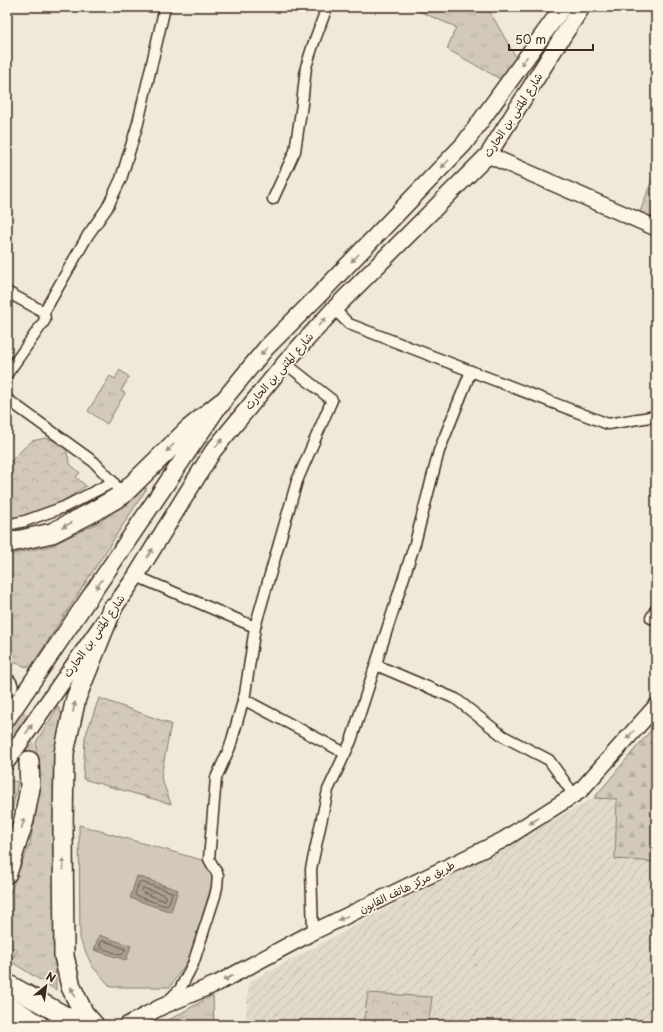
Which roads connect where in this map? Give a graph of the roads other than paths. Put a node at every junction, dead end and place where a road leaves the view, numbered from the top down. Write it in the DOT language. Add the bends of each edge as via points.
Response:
graph roads {
  1 [pos="166,7"];
  2 [pos="327,7"];
  3 [pos="564,7"];
  4 [pos="582,7"];
  5 [pos="488,155"];
  6 [pos="274,199"];
  7 [pos="656,228"];
  8 [pos="7,292"];
  9 [pos="334,309"];
  10 [pos="44,312"];
  11 [pos="284,363"];
  12 [pos="471,371"];
  13 [pos="7,374"];
  14 [pos="7,400"];
  15 [pos="220,404"];
  16 [pos="656,416"];
  17 [pos="118,489"];
  18 [pos="7,525"];
  19 [pos="7,543"];
  20 [pos="136,576"];
  21 [pos="112,609"];
  22 [pos="256,627"];
  23 [pos="376,665"];
  24 [pos="243,699"];
  25 [pos="656,706"];
  26 [pos="7,719"];
  27 [pos="345,753"];
  28 [pos="7,761"];
  29 [pos="29,761"];
  30 [pos="574,795"];
  31 [pos="7,873"];
  32 [pos="314,932"];
  33 [pos="8,984"];
  34 [pos="7,1005"];
  35 [pos="161,1007"];
  36 [pos="39,1025"];
  37 [pos="81,1025"];
  38 [pos="94,1025"];
  39 [pos="127,1025"];
  1 -- 10 [label="street" via="138,123 121,179"];
  2 -- 6 [label="street" via="306,67 295,151"];
  3 -- 15 [label="main road, شارع المثنى بن الحارث, one-way" via="464,144 266,348"];
  4 -- 5 [label="main road, شارع المثنى بن الحارث"];
  5 -- 7 [label="main road"];
  5 -- 9 [label="main road, شارع المثنى بن الحارث"];
  8 -- 10 [label="street"];
  11 -- 9 [label="main road, شارع المثنى بن الحارث, one-way"];
  9 -- 12 [label="street" via="349,324"];
  10 -- 13 [label="street" via="45,320"];
  20 -- 11 [label="main road, شارع المثنى بن الحارث, one-way" via="213,451"];
  11 -- 22 [label="street" via="332,400 297,481"];
  12 -- 16 [label="street" via="608,424"];
  12 -- 23 [label="street" via="439,451 415,542"];
  14 -- 17 [label="street" via="94,462"];
  15 -- 17 [label="highway, one-way"];
  15 -- 26 [label="main road, شارع المثنى بن الحارث, one-way"];
  17 -- 18 [label="street"];
  17 -- 19 [label="highway, one-way" via="89,514 52,533"];
  20 -- 21 [label="main road, شارع المثنى بن الحارث"];
  20 -- 22 [label="street"];
  28 -- 21 [label="main road, شارع المثنى بن الحارث, one-way"];
  38 -- 21 [label="highway, one-way" via="84,1014 71,988 64,956 64,753 76,698"];
  22 -- 24 [label="street"];
  23 -- 27 [label="street"];
  23 -- 30 [label="street" via="456,699 503,736 549,760"];
  24 -- 27 [label="street"];
  24 -- 35 [label="street" via="230,747 216,778 209,859 218,875 215,896 193,964 180,989"];
  25 -- 30 [label="main road, طريق مركز هاتف القابون, one-way"];
  27 -- 32 [label="street" via="328,790 311,869"];
  31 -- 29 [label="highway, one-way" via="24,820 30,788"];
  30 -- 32 [label="main road, طريق مركز هاتف القابون, one-way" via="503,840"];
  32 -- 35 [label="main road, طريق مركز هاتف القابون, one-way" via="218,983"];
  33 -- 37 [label="highway"];
  34 -- 36 [label="highway"];
  35 -- 39 [label="main road, طريق مركز هاتف القابون"];
}
